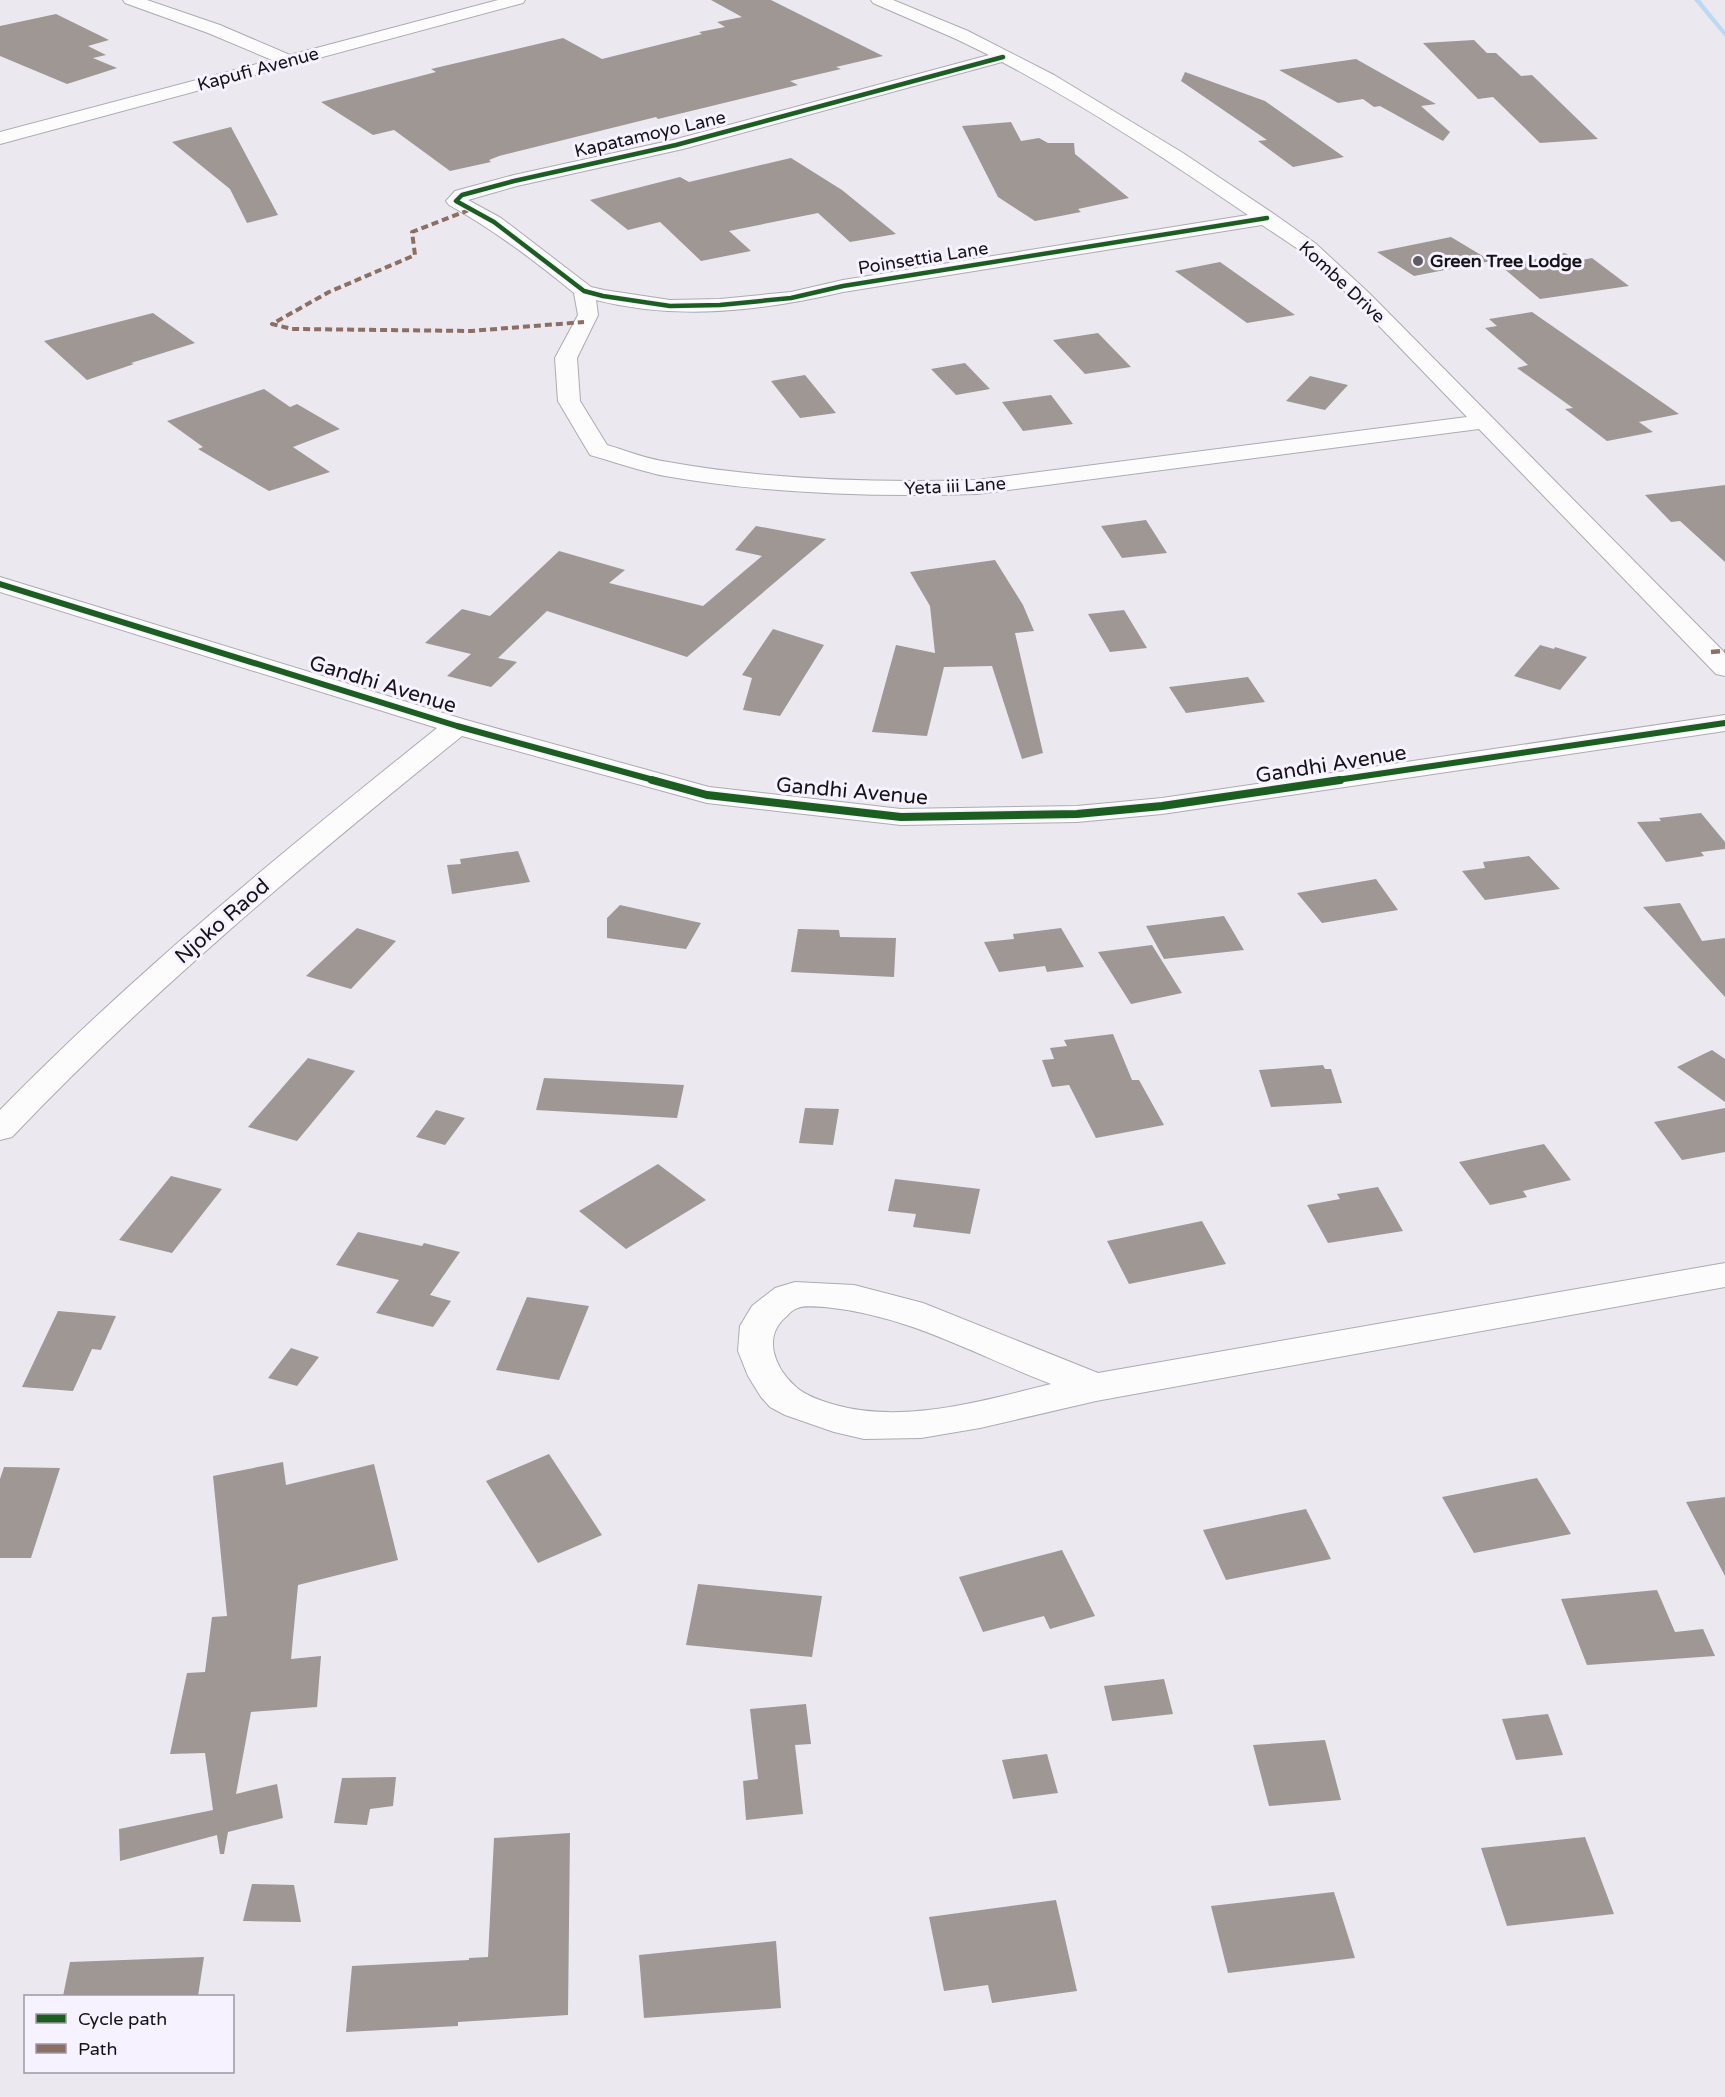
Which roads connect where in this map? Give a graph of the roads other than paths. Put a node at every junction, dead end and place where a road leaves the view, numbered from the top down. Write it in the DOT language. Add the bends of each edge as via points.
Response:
graph roads {
  1 [pos="131,0"];
  2 [pos="517,0"];
  3 [pos="879,0"];
  4 [pos="1003,57"];
  5 [pos="290,61"];
  6 [pos="0,138"];
  7 [pos="1267,218"];
  8 [pos="584,291"];
  9 [pos="1484,422"];
  10 [pos="0,584"];
  11 [pos="1725,668"];
  12 [pos="1725,723"];
  13 [pos="457,726"];
  14 [pos="0,1129"];
  15 [pos="1725,1275"];
  16 [pos="1096,1387"];
  1 -- 5 [label="street"];
  2 -- 5 [label="street, Kapufi Avenue"];
  3 -- 4 [label="street, Kombe Drive"];
  4 -- 7 [label="street, Kombe Drive" via="1058,85"];
  4 -- 8 [label="street, Kapatamoyo Lane" via="676,145 514,181 458,198 456,201 528,246"];
  5 -- 6 [label="street, Kapufi Avenue"];
  7 -- 8 [label="street, Poinsettia Lane" via="843,286 791,298 670,306"];
  7 -- 9 [label="street, Kombe Drive" via="1308,247 1362,297"];
  8 -- 9 [label="street, Yeta iii Lane" via="588,315 566,358 569,401 598,450 665,469 841,487 977,487"];
  9 -- 11 [label="street, Kombe Drive"];
  10 -- 13 [label="street, Gandhi Avenue"];
  12 -- 13 [label="street, Gandhi Avenue" via="1162,806 1077,814 901,817 707,795"];
  13 -- 14 [label="street, Njoko Raod" via="314,841 141,992 56,1070"];
  15 -- 16 [label="street"];
  16 -- 16 [label="street" via="916,1425 863,1425 784,1399 758,1362 754,1345 764,1312 792,1295 829,1296 891,1304"];
}
